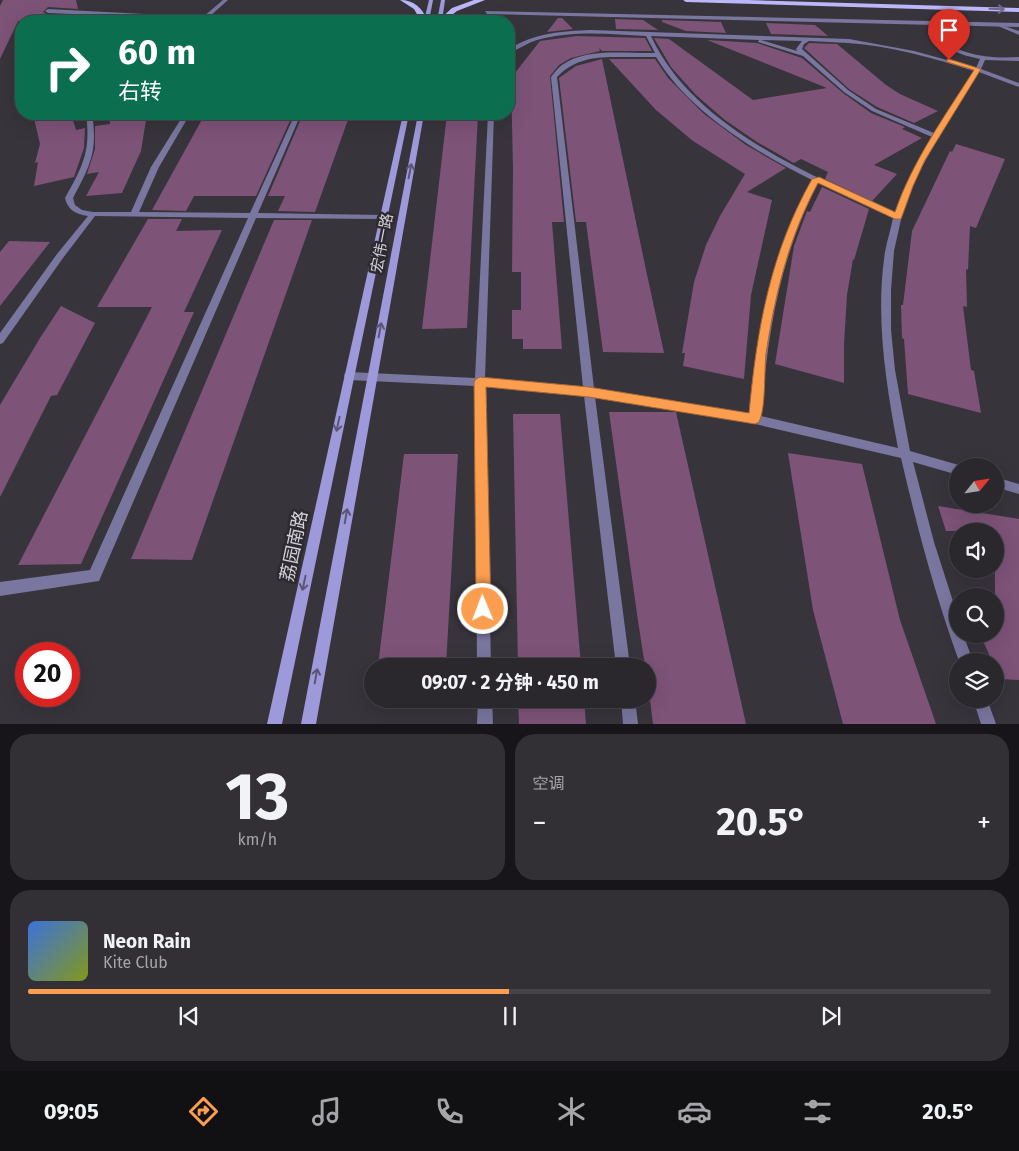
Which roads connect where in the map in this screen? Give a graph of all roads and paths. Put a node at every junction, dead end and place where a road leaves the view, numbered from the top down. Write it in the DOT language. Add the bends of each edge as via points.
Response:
graph roads {
  1 [pos="226,0"];
  2 [pos="403,0"];
  3 [pos="431,0"];
  4 [pos="443,0"];
  5 [pos="482,0"];
  6 [pos="686,0"];
  7 [pos="1019,10"];
  8 [pos="48,11"];
  9 [pos="487,12"];
  10 [pos="86,13"];
  11 [pos="136,15"];
  12 [pos="208,15"];
  13 [pos="422,15"];
  14 [pos="427,15"];
  15 [pos="441,15"];
  16 [pos="446,15"];
  17 [pos="937,23"];
  18 [pos="1000,25"];
  19 [pos="1019,25"];
  20 [pos="1019,33"];
  21 [pos="648,34"];
  22 [pos="745,37"];
  23 [pos="810,39"];
  24 [pos="515,47"];
  25 [pos="804,54"];
  26 [pos="658,55"];
  27 [pos="982,58"];
  28 [pos="1019,59"];
  29 [pos="978,69"];
  30 [pos="1019,85"];
  31 [pos="90,120"];
  32 [pos="184,120"];
  33 [pos="295,120"];
  34 [pos="405,120"];
  35 [pos="420,120"];
  36 [pos="490,120"];
  37 [pos="937,137"];
  38 [pos="816,179"];
  39 [pos="93,214"];
  40 [pos="134,214"];
  41 [pos="253,216"];
  42 [pos="383,217"];
  43 [pos="898,217"];
  44 [pos="0,340"];
  45 [pos="349,376"];
  46 [pos="371,378"];
  47 [pos="480,382"];
  48 [pos="589,392"];
  49 [pos="755,419"];
  50 [pos="904,454"];
  51 [pos="949,467"];
  52 [pos="1004,485"];
  53 [pos="1019,489"];
  54 [pos="0,589"];
  55 [pos="963,653"];
  56 [pos="484,658"];
  57 [pos="622,658"];
  58 [pos="485,708"];
  59 [pos="629,708"];
  60 [pos="983,708"];
  61 [pos="274,724"];
  62 [pos="308,724"];
  63 [pos="485,724"];
  64 [pos="631,724"];
  65 [pos="989,724"];
  1 -- 12 [label="street"];
  2 -- 13 [label="main road" via="415,6"];
  3 -- 14 [label="main road"];
  4 -- 15 [label="main road"];
  5 -- 16 [label="main road" via="458,6"];
  6 -- 7 [label="main road, one-way"];
  8 -- 10 [label="street"];
  9 -- 17 [label="street"];
  10 -- 11 [label="street"];
  17 -- 18 [label="street"];
  17 -- 27 [label="street" via="931,27 930,33 936,40"];
  18 -- 19 [label="street"];
  18 -- 20 [label="street"];
  21 -- 22 [label="street"];
  21 -- 24 [label="street" via="562,33 536,38"];
  21 -- 26 [label="street"];
  22 -- 23 [label="street"];
  22 -- 25 [label="street"];
  23 -- 25 [label="street" via="798,49"];
  23 -- 29 [label="street" via="891,47"];
  25 -- 37 [label="street" via="846,91 874,110"];
  26 -- 38 [label="street" via="670,73 711,112 774,156"];
  26 -- 48 [label="street" via="582,59 564,66 554,77"];
  27 -- 28 [label="street"];
  27 -- 29 [label="street"];
  29 -- 30 [label="street"];
  29 -- 37 [label="street"];
  31 -- 39 [label="street" via="93,137 87,165 69,198 71,206 80,212"];
  32 -- 40 [label="street" via="155,167"];
  33 -- 41 [label="street"];
  34 -- 42 [label="main road, 宏伟一路"];
  46 -- 35 [label="main road, 宏伟一路, one-way"];
  36 -- 47 [label="street"];
  37 -- 43 [label="street" via="912,178"];
  38 -- 43 [label="street"];
  38 -- 49 [label="street" via="788,236 777,272 761,350"];
  39 -- 40 [label="street"];
  39 -- 44 [label="street"];
  40 -- 41 [label="street"];
  41 -- 42 [label="street"];
  41 -- 54 [label="street" via="94,576"];
  42 -- 45 [label="main road, 宏伟一路"];
  43 -- 50 [label="street" via="888,276 887,311 893,390"];
  45 -- 46 [label="street"];
  45 -- 61 [label="main road, 荔园南路, one-way"];
  46 -- 47 [label="street"];
  62 -- 46 [label="main road, one-way"];
  47 -- 48 [label="street"];
  47 -- 56 [label="street"];
  48 -- 49 [label="street"];
  48 -- 57 [label="street"];
  49 -- 50 [label="street"];
  50 -- 51 [label="street"];
  50 -- 55 [label="street" via="947,610"];
  52 -- 53 [label="street"];
  58 -- 63 [label="street"];
  59 -- 64 [label="street"];
  60 -- 65 [label="street"];
}
